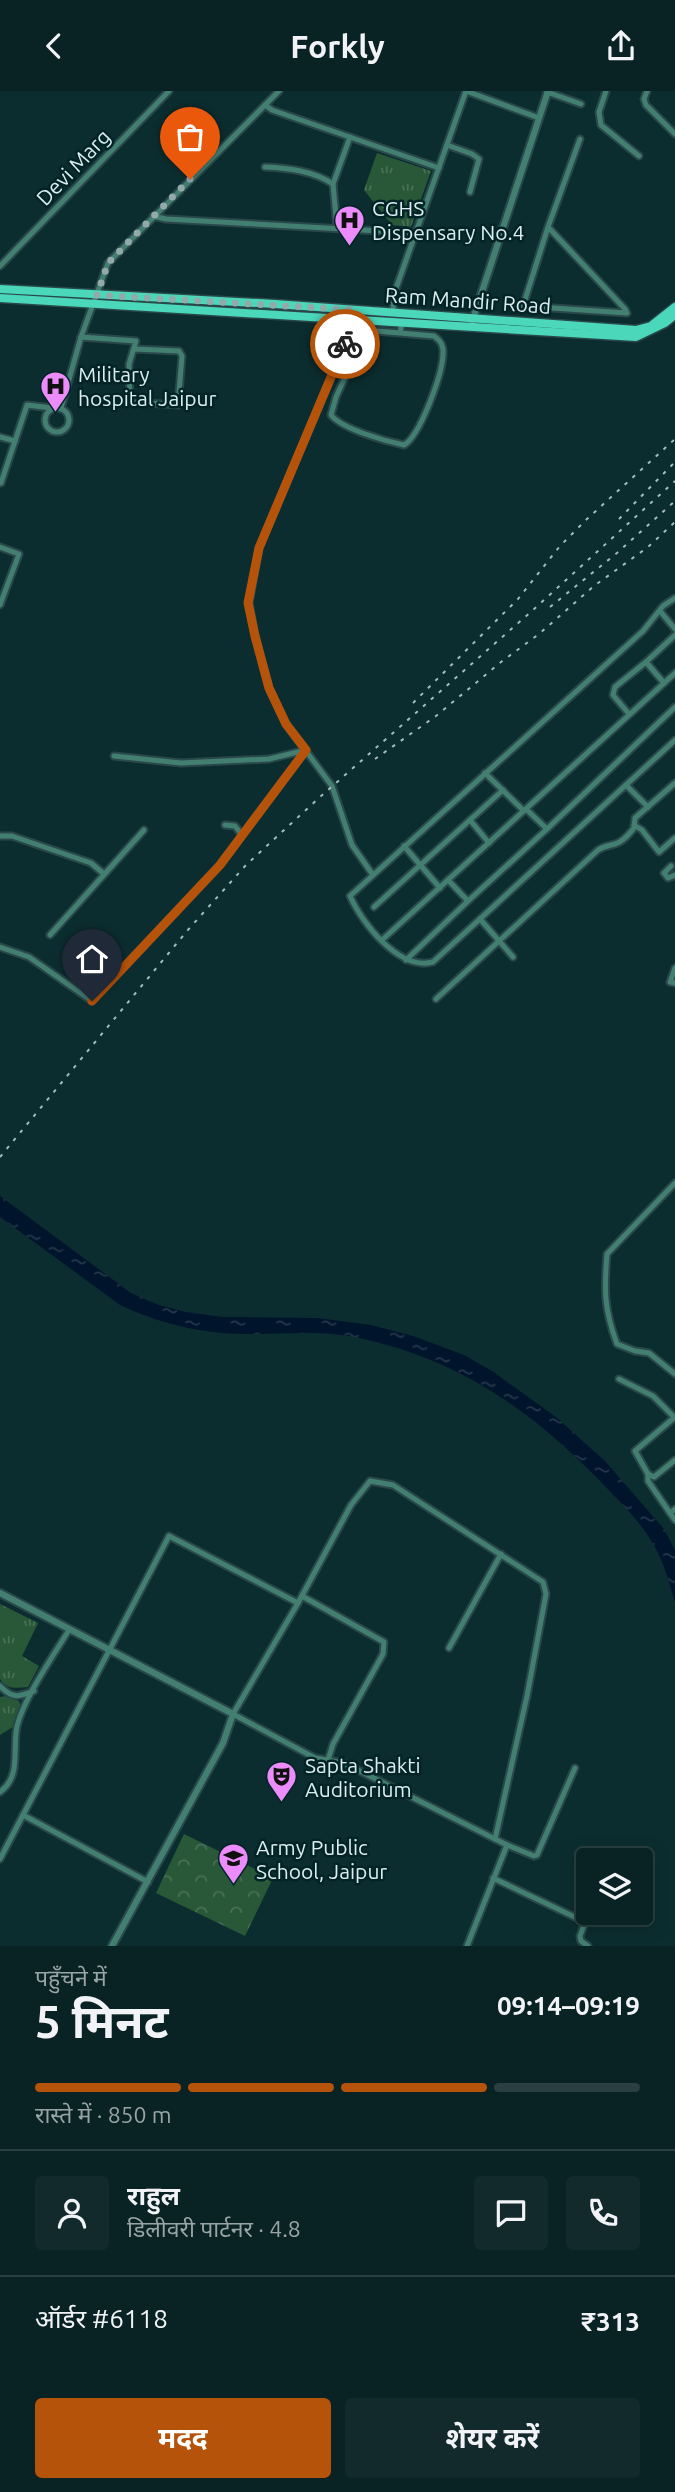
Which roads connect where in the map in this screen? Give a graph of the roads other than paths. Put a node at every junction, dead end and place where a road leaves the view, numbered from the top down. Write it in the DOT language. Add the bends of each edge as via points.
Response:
graph roads {
  1 [pos="169,91"];
  2 [pos="279,91"];
  3 [pos="466,91"];
  4 [pos="547,91"];
  5 [pos="606,91"];
  6 [pos="647,91"];
  7 [pos="581,104"];
  8 [pos="265,105"];
  9 [pos="539,118"];
  10 [pos="675,134"];
  11 [pos="350,137"];
  12 [pos="580,139"];
  13 [pos="447,145"];
  14 [pos="639,156"];
  15 [pos="265,167"];
  16 [pos="439,168"];
  17 [pos="333,184"];
  18 [pos="470,192"];
  19 [pos="153,216"];
  20 [pos="548,226"];
  21 [pos="337,228"];
  22 [pos="416,233"];
  23 [pos="0,265"];
  24 [pos="0,289"];
  25 [pos="0,298"];
  26 [pos="95,300"];
  27 [pos="675,307"];
  28 [pos="536,308"];
  29 [pos="393,313"];
  30 [pos="356,314"];
  31 [pos="675,315"];
  32 [pos="402,322"];
  33 [pos="472,322"];
  34 [pos="534,326"];
  35 [pos="400,333"];
  36 [pos="81,337"];
  37 [pos="135,349"];
  38 [pos="52,408"];
  39 [pos="61,408"];
  40 [pos="0,437"];
  41 [pos="15,441"];
  42 [pos="1,483"];
  43 [pos="0,547"];
  44 [pos="675,598"];
  45 [pos="0,605"];
  46 [pos="660,611"];
  47 [pos="675,629"];
  48 [pos="675,635"];
  49 [pos="646,663"];
  50 [pos="675,673"];
  51 [pos="664,683"];
  52 [pos="675,707"];
  53 [pos="629,714"];
  54 [pos="675,740"];
  55 [pos="306,750"];
  56 [pos="295,753"];
  57 [pos="114,756"];
  58 [pos="295,765"];
  59 [pos="485,773"];
  60 [pos="675,783"];
  61 [pos="626,785"];
  62 [pos="503,790"];
  63 [pos="648,807"];
  64 [pos="525,810"];
  65 [pos="470,820"];
  66 [pos="225,825"];
  67 [pos="634,825"];
  68 [pos="547,829"];
  69 [pos="144,830"];
  70 [pos="242,835"];
  71 [pos="0,836"];
  72 [pos="675,838"];
  73 [pos="489,843"];
  74 [pos="404,846"];
  75 [pos="421,865"];
  76 [pos="671,866"];
  77 [pos="104,874"];
  78 [pos="373,875"];
  79 [pos="675,875"];
  80 [pos="448,880"];
  81 [pos="440,888"];
  82 [pos="468,901"];
  83 [pos="374,907"];
  84 [pos="480,919"];
  85 [pos="50,935"];
  86 [pos="382,940"];
  87 [pos="499,941"];
  88 [pos="0,947"];
  89 [pos="513,957"];
  90 [pos="406,960"];
  91 [pos="675,968"];
  92 [pos="675,983"];
  93 [pos="436,999"];
  94 [pos="675,1183"];
  95 [pos="675,1374"];
  96 [pos="619,1379"];
  97 [pos="675,1417"];
  98 [pos="675,1460"];
  99 [pos="648,1474"];
  100 [pos="673,1511"];
  101 [pos="675,1520"];
  102 [pos="501,1554"];
  103 [pos="0,1593"];
  104 [pos="302,1596"];
  105 [pos="298,1603"];
  106 [pos="69,1630"];
  107 [pos="449,1648"];
  108 [pos="109,1651"];
  109 [pos="0,1686"];
  110 [pos="34,1691"];
  111 [pos="233,1714"];
  112 [pos="328,1760"];
  113 [pos="575,1768"];
  114 [pos="0,1792"];
  115 [pos="23,1815"];
  116 [pos="495,1839"];
  117 [pos="507,1845"];
  118 [pos="0,1859"];
  119 [pos="493,1878"];
  120 [pos="148,1882"];
  121 [pos="112,1946"];
  122 [pos="467,1946"];
  123 [pos="588,1946"];
  1 -- 23 [label="street, Devi Marg"];
  2 -- 8 [label="street"];
  3 -- 9 [label="street"];
  3 -- 13 [label="street"];
  4 -- 7 [label="street"];
  4 -- 9 [label="street"];
  5 -- 14 [label="street" via="599,113 601,125"];
  6 -- 10 [label="street" via="646,105"];
  8 -- 11 [label="street"];
  8 -- 19 [label="street"];
  9 -- 33 [label="street"];
  11 -- 16 [label="street"];
  11 -- 17 [label="street"];
  12 -- 20 [label="street"];
  13 -- 16 [label="street"];
  13 -- 18 [label="street" via="479,159"];
  15 -- 17 [label="street" via="291,168"];
  16 -- 22 [label="street"];
  17 -- 21 [label="street"];
  19 -- 21 [label="street"];
  19 -- 26 [label="street" via="108,263"];
  20 -- 28 [label="street" via="522,304"];
  20 -- 28 [label="street" via="627,312"];
  21 -- 22 [label="street"];
  22 -- 29 [label="street" via="394,294"];
  24 -- 26 [label="main road"];
  25 -- 26 [label="main road"];
  26 -- 30 [label="main road"];
  26 -- 36 [label="street"];
  27 -- 34 [label="main road, Ram Mandir Road" via="651,326 636,330"];
  28 -- 34 [label="street"];
  29 -- 30 [label="main road, Ram Mandir Road"];
  29 -- 33 [label="main road, Ram Mandir Road"];
  30 -- 32 [label="main road"];
  30 -- 55 [label="street" via="259,548 248,603 269,688 286,724"];
  31 -- 34 [label="main road" via="636,337"];
  32 -- 33 [label="main road"];
  32 -- 35 [label="street"];
  33 -- 34 [label="main road"];
  35 -- 35 [label="street" via="365,334 331,415 364,433 404,446 417,431 434,389 443,346 434,336"];
  36 -- 37 [label="street" via="136,341"];
  36 -- 39 [label="street"];
  37 -- 37 [label="street" via="129,364 130,403 178,405 179,351"];
  38 -- 39 [label="street"];
  38 -- 39 [label="street" via="45,415 45,424 57,432 65,429 69,420"];
  38 -- 41 [label="street" via="27,405"];
  40 -- 41 [label="street"];
  41 -- 42 [label="street"];
  43 -- 45 [label="street" via="19,554"];
  44 -- 46 [label="street"];
  46 -- 47 [label="street"];
  46 -- 59 [label="street"];
  48 -- 49 [label="street"];
  49 -- 51 [label="street"];
  49 -- 53 [label="street" via="613,691"];
  50 -- 51 [label="street"];
  51 -- 53 [label="street"];
  52 -- 68 [label="street"];
  53 -- 64 [label="street"];
  54 -- 61 [label="street"];
  55 -- 56 [label="street"];
  55 -- 58 [label="street"];
  55 -- 78 [label="street" via="332,786 352,845"];
  56 -- 57 [label="street" via="269,759 181,763"];
  56 -- 58 [label="street"];
  58 -- 70 [label="street"];
  59 -- 62 [label="street"];
  59 -- 74 [label="street"];
  60 -- 63 [label="street"];
  61 -- 63 [label="street"];
  61 -- 84 [label="street"];
  62 -- 64 [label="street"];
  62 -- 65 [label="street"];
  63 -- 67 [label="street" via="635,818"];
  64 -- 68 [label="street"];
  64 -- 73 [label="street"];
  65 -- 73 [label="street"];
  65 -- 75 [label="street"];
  66 -- 70 [label="street"];
  67 -- 72 [label="street" via="659,852"];
  67 -- 87 [label="street" via="618,844 597,851"];
  68 -- 82 [label="street"];
  69 -- 77 [label="street"];
  70 -- 88 [label="street" via="220,865 92,1001 29,957"];
  71 -- 77 [label="street" via="90,863"];
  73 -- 80 [label="street"];
  74 -- 75 [label="street"];
  74 -- 78 [label="street"];
  75 -- 81 [label="street"];
  75 -- 83 [label="street"];
  76 -- 79 [label="street" via="664,873 668,878"];
  77 -- 85 [label="street"];
  78 -- 86 [label="street" via="350,896 364,922"];
  80 -- 81 [label="street"];
  80 -- 82 [label="street"];
  81 -- 86 [label="street"];
  82 -- 90 [label="street"];
  84 -- 87 [label="street"];
  84 -- 90 [label="street" via="433,962 423,965"];
  86 -- 90 [label="street"];
  87 -- 89 [label="street"];
  87 -- 93 [label="street"];
  91 -- 92 [label="street" via="670,982"];
  94 -- 95 [label="street" via="607,1254 604,1289 607,1318 617,1344 649,1353"];
  96 -- 97 [label="street" via="653,1396"];
  97 -- 99 [label="street" via="635,1451"];
  98 -- 99 [label="street" via="654,1477"];
  99 -- 100 [label="street" via="648,1481"];
  100 -- 101 [label="street"];
  102 -- 104 [label="street" via="393,1485 370,1481 351,1505"];
  102 -- 107 [label="street"];
  102 -- 116 [label="street" via="540,1579 546,1594"];
  103 -- 106 [label="street"];
  104 -- 105 [label="street"];
  104 -- 112 [label="street" via="384,1642 383,1654"];
  105 -- 108 [label="street" via="169,1537"];
  105 -- 111 [label="street"];
  106 -- 108 [label="street"];
  106 -- 110 [label="street"];
  108 -- 111 [label="street"];
  108 -- 115 [label="street"];
  109 -- 110 [label="street" via="18,1697"];
  110 -- 114 [label="street" via="17,1725 13,1776"];
  111 -- 112 [label="street" via="315,1758"];
  111 -- 120 [label="street" via="223,1743"];
  112 -- 116 [label="street" via="344,1763"];
  113 -- 117 [label="street" via="537,1855"];
  115 -- 118 [label="street"];
  115 -- 120 [label="street"];
  116 -- 117 [label="street"];
  117 -- 119 [label="street"];
  119 -- 122 [label="street"];
  119 -- 123 [label="street" via="582,1920 580,1941"];
  120 -- 121 [label="street"];
}
